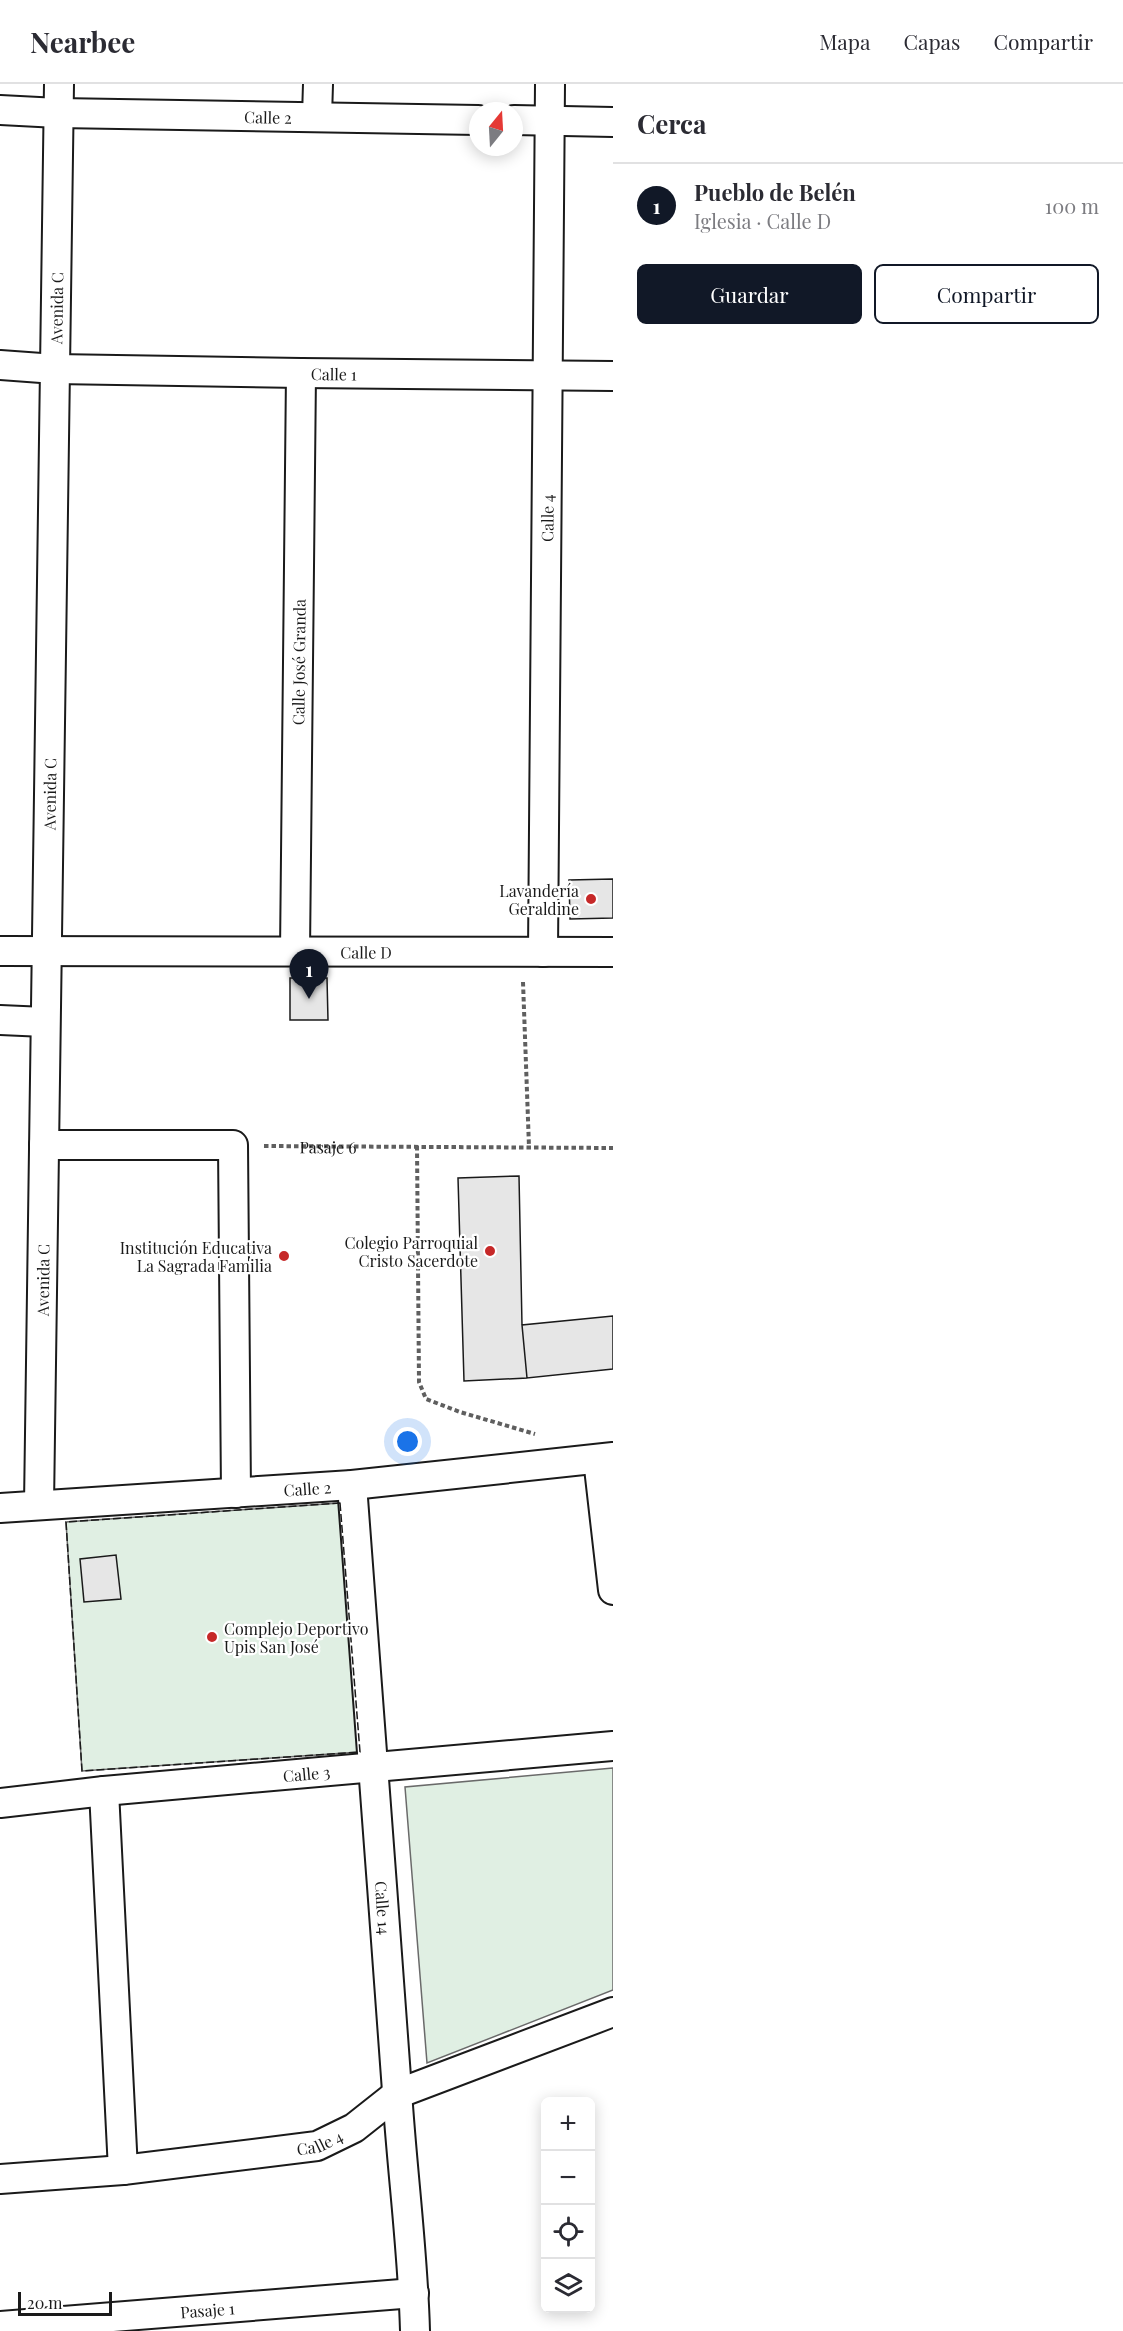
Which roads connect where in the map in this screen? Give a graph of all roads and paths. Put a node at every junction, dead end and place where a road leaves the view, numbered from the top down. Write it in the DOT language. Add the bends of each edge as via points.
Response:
graph roads {
  1 [pos="59,84"];
  2 [pos="318,84"];
  3 [pos="550,84"];
  4 [pos="0,110"];
  5 [pos="58,113"];
  6 [pos="317,117"];
  7 [pos="469,120"];
  8 [pos="523,120"];
  9 [pos="550,121"];
  10 [pos="613,122"];
  11 [pos="0,365"];
  12 [pos="55,369"];
  13 [pos="301,374"];
  14 [pos="549,375"];
  15 [pos="613,376"];
  16 [pos="0,951"];
  17 [pos="46,952"];
  18 [pos="295,952"];
  19 [pos="613,952"];
  20 [pos="532,953"];
  21 [pos="0,1020"];
  22 [pos="45,1022"];
  23 [pos="44,1145"];
  24 [pos="233,1146"];
  25 [pos="417,1146"];
  26 [pos="529,1147"];
  27 [pos="613,1148"];
  28 [pos="539,1435"];
  29 [pos="606,1458"];
  30 [pos="352,1485"];
  31 [pos="236,1493"];
  32 [pos="39,1505"];
  33 [pos="0,1508"];
  34 [pos="613,1590"];
  35 [pos="613,1746"];
  36 [pos="375,1767"];
  37 [pos="104,1791"];
  38 [pos="0,1803"];
  39 [pos="613,2012"];
  40 [pos="397,2094"];
  41 [pos="123,2170"];
  42 [pos="0,2179"];
  43 [pos="414,2293"];
  44 [pos="0,2326"];
  45 [pos="415,2331"];
  1 -- 5 [label="street, Avenida C"];
  2 -- 6 [label="street"];
  3 -- 9 [label="street, Calle 4"];
  4 -- 5 [label="street, Calle 2"];
  5 -- 6 [label="street, Calle 2"];
  5 -- 12 [label="street, Avenida C"];
  6 -- 7 [label="street, Calle 2"];
  8 -- 9 [label="street"];
  9 -- 10 [label="street"];
  9 -- 14 [label="street, Calle 4"];
  11 -- 12 [label="street, Calle 1"];
  12 -- 13 [label="street, Calle 1"];
  12 -- 17 [label="street, Avenida C"];
  13 -- 14 [label="street, Calle 1"];
  13 -- 18 [label="street, Calle José Granda"];
  14 -- 15 [label="street, Calle 1"];
  14 -- 20 [label="street, Calle 4"];
  16 -- 17 [label="street, Calle D"];
  17 -- 18 [label="street, Calle D"];
  17 -- 22 [label="street, Avenida C"];
  18 -- 20 [label="street, Calle D"];
  19 -- 20 [label="street, Calle D"];
  20 -- 26 [label="path"];
  21 -- 22 [label="street"];
  22 -- 23 [label="street, Avenida C"];
  23 -- 24 [label="street"];
  23 -- 32 [label="street, Avenida C"];
  24 -- 25 [label="path, Pasaje 6"];
  24 -- 31 [label="street"];
  25 -- 26 [label="path, Pasaje 6"];
  25 -- 28 [label="path" via="419,1382 426,1399"];
  26 -- 27 [label="path, Pasaje 6"];
  29 -- 30 [label="street, Calle 2"];
  29 -- 34 [label="street"];
  30 -- 31 [label="street, Calle 2"];
  30 -- 36 [label="street, Calle 14"];
  31 -- 32 [label="street, Calle 2"];
  32 -- 33 [label="street, Calle 2"];
  35 -- 36 [label="street, Calle 3"];
  36 -- 37 [label="street, Calle 3"];
  36 -- 40 [label="street, Calle 14"];
  37 -- 38 [label="street, Calle 3"];
  37 -- 41 [label="street"];
  39 -- 40 [label="street, Calle 4"];
  40 -- 41 [label="street, Calle 4" via="354,2128 317,2146"];
  40 -- 43 [label="street, Calle 14"];
  41 -- 42 [label="street, Calle 4"];
  43 -- 44 [label="street, Pasaje 1"];
  43 -- 45 [label="street, Calle 14"];
}
